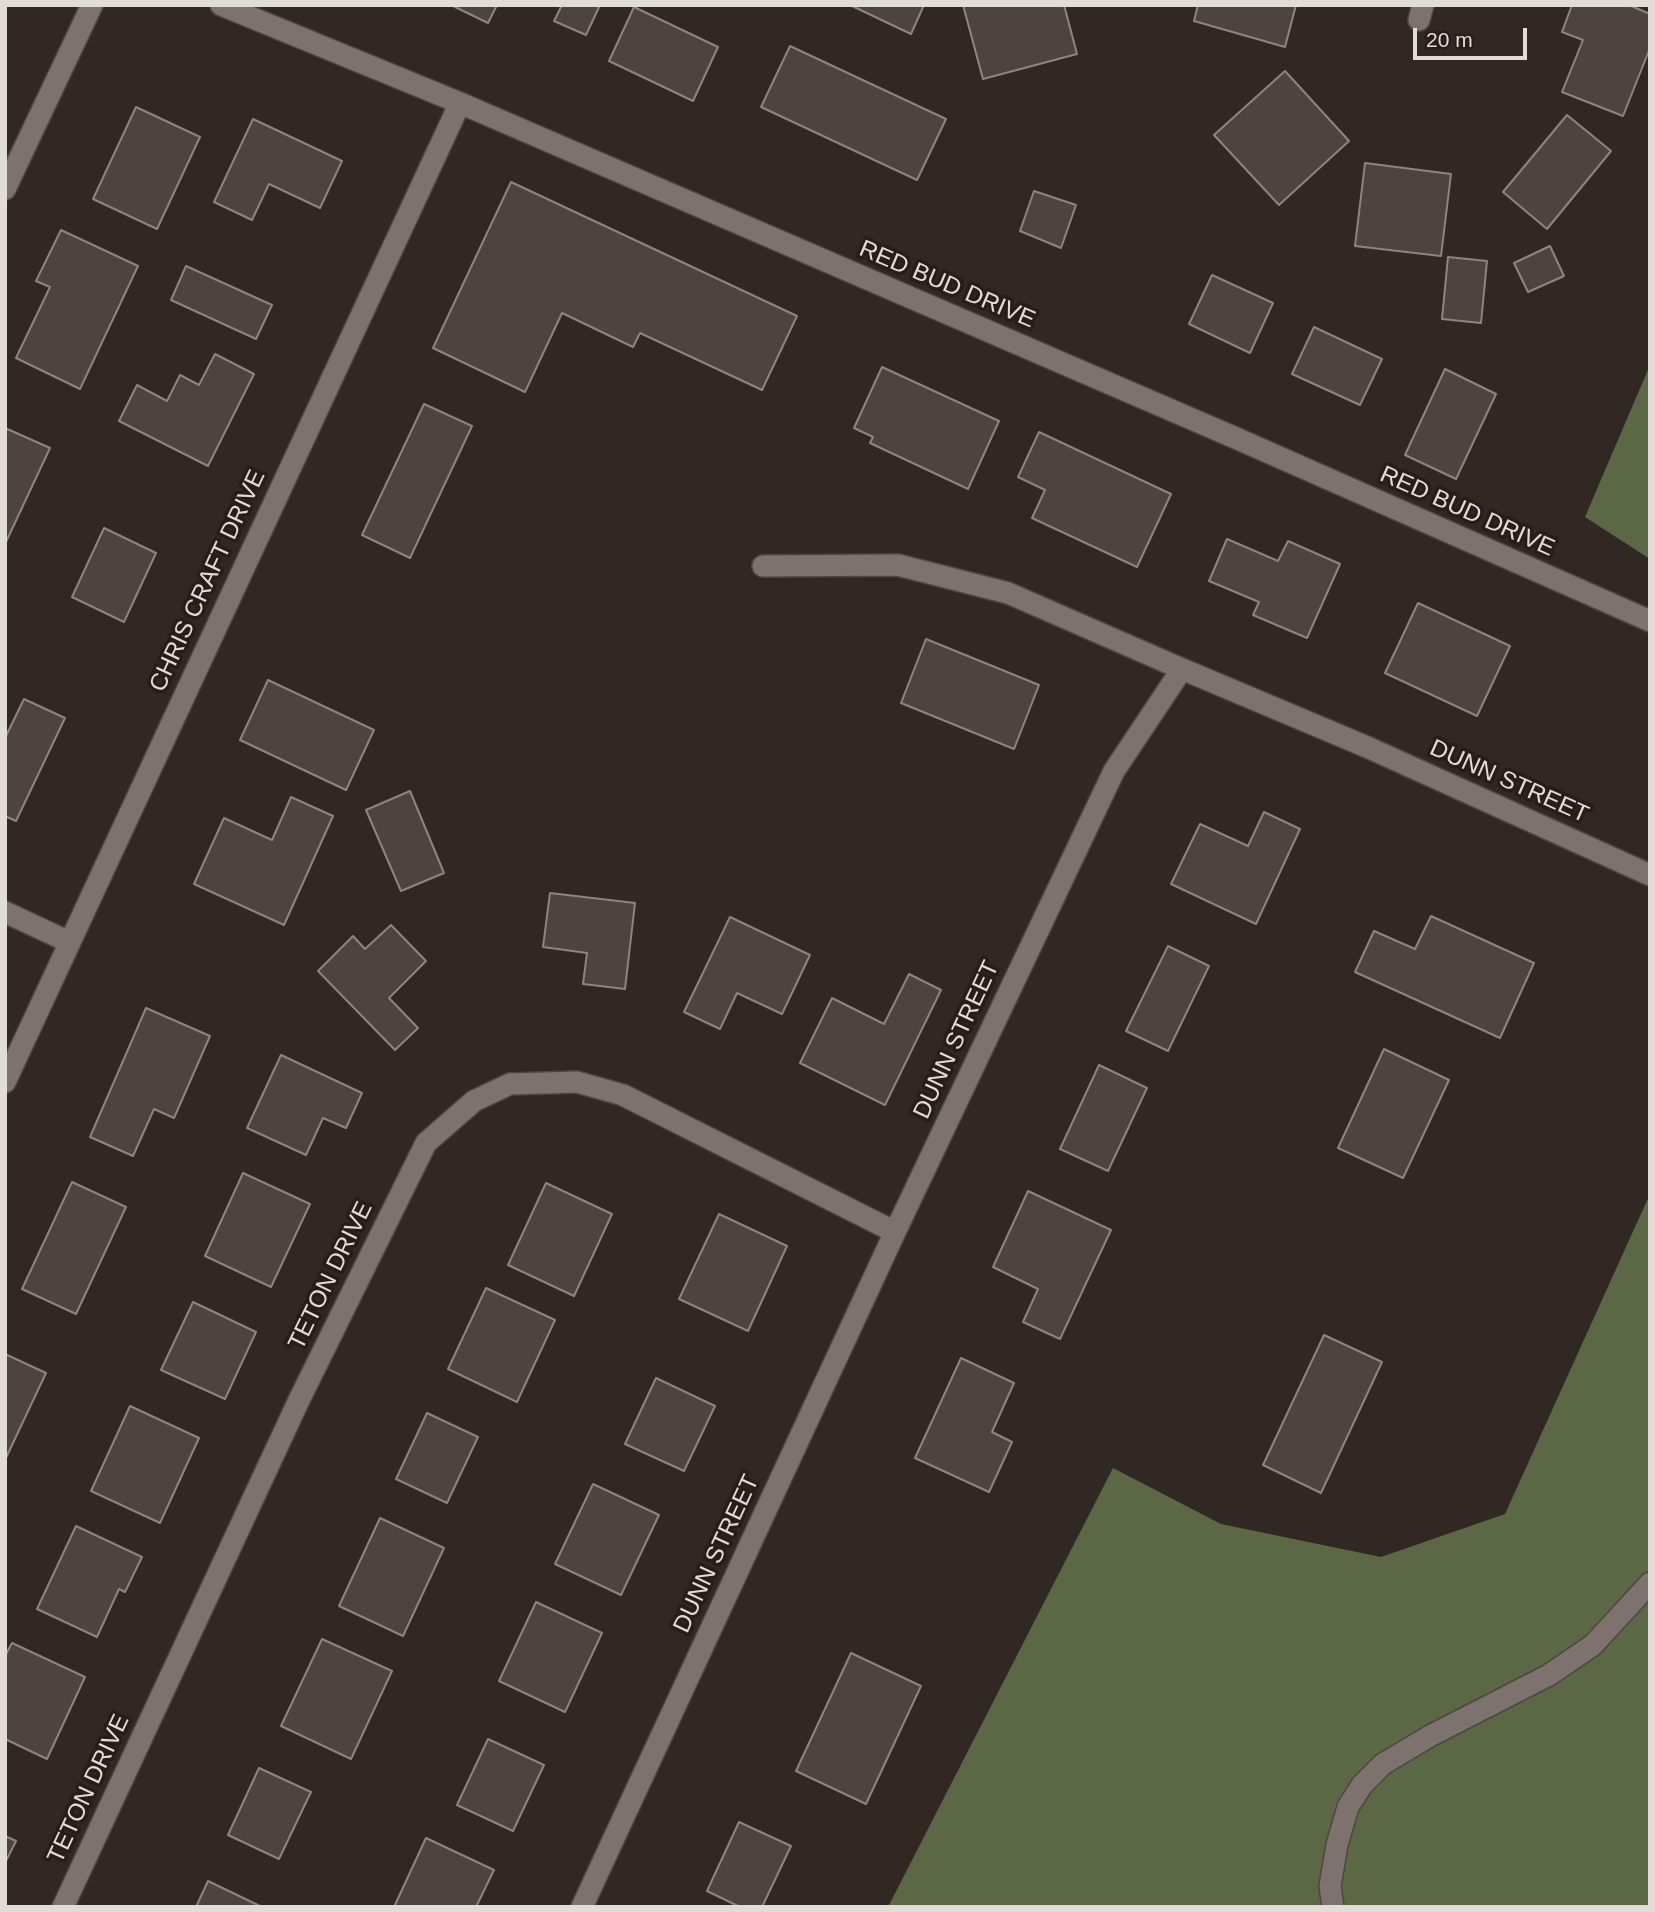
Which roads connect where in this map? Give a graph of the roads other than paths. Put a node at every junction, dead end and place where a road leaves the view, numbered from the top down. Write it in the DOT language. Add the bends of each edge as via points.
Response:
graph roads {
  1 [pos="92,5"];
  2 [pos="220,5"];
  3 [pos="460,103"];
  4 [pos="5,189"];
  5 [pos="762,566"];
  6 [pos="1650,621"];
  7 [pos="1182,669"];
  8 [pos="1650,875"];
  9 [pos="5,912"];
  10 [pos="69,942"];
  11 [pos="5,1082"];
  12 [pos="895,1232"];
  13 [pos="1650,1583"];
  14 [pos="63,1907"];
  15 [pos="582,1907"];
  16 [pos="1334,1907"];
  1 -- 4 [label="street"];
  2 -- 3 [label="street, RED BUD DRIVE"];
  3 -- 6 [label="street, RED BUD DRIVE"];
  3 -- 10 [label="street, CHRIS CRAFT DRIVE"];
  5 -- 7 [label="street" via="898,565 1008,593"];
  7 -- 8 [label="street, DUNN STREET"];
  7 -- 12 [label="street, DUNN STREET" via="1114,771"];
  9 -- 10 [label="street"];
  10 -- 11 [label="street, CHRIS CRAFT DRIVE"];
  12 -- 14 [label="street, TETON DRIVE" via="623,1095 577,1082 510,1084 474,1101 426,1143 299,1400"];
  12 -- 15 [label="street, DUNN STREET"];
  13 -- 16 [label="street" via="1593,1645 1549,1675 1383,1764 1362,1785 1348,1807 1337,1845 1330,1886"];
}
